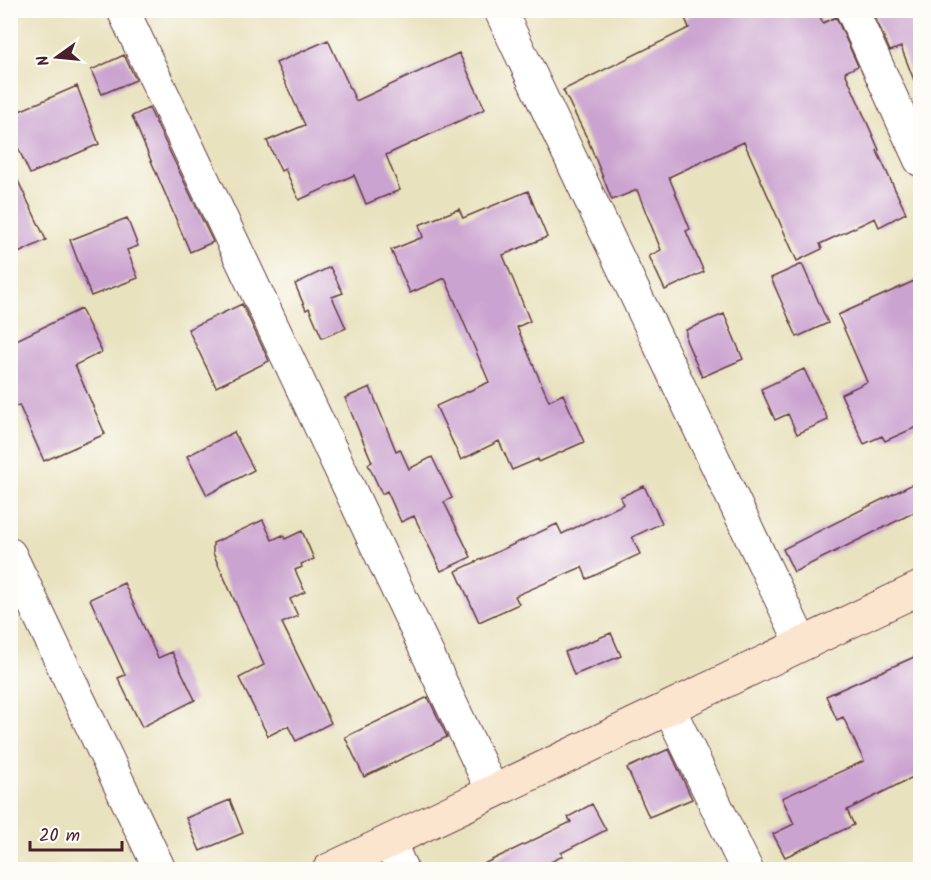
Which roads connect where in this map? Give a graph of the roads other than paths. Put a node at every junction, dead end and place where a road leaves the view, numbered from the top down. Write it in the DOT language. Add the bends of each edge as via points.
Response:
graph roads {
  1 [pos="123,10"];
  2 [pos="500,10"];
  3 [pos="852,10"];
  4 [pos="921,160"];
  5 [pos="10,554"];
  6 [pos="921,588"];
  7 [pos="802,644"];
  8 [pos="669,708"];
  9 [pos="493,792"];
  10 [pos="396,855"];
  11 [pos="160,870"];
  12 [pos="329,870"];
  13 [pos="747,870"];
  1 -- 9 [label="street"];
  2 -- 7 [label="street"];
  3 -- 4 [label="street"];
  5 -- 11 [label="street"];
  6 -- 7 [label="street"];
  7 -- 8 [label="street"];
  8 -- 9 [label="street"];
  8 -- 13 [label="street"];
  9 -- 10 [label="street"];
  10 -- 12 [label="street"];
}
